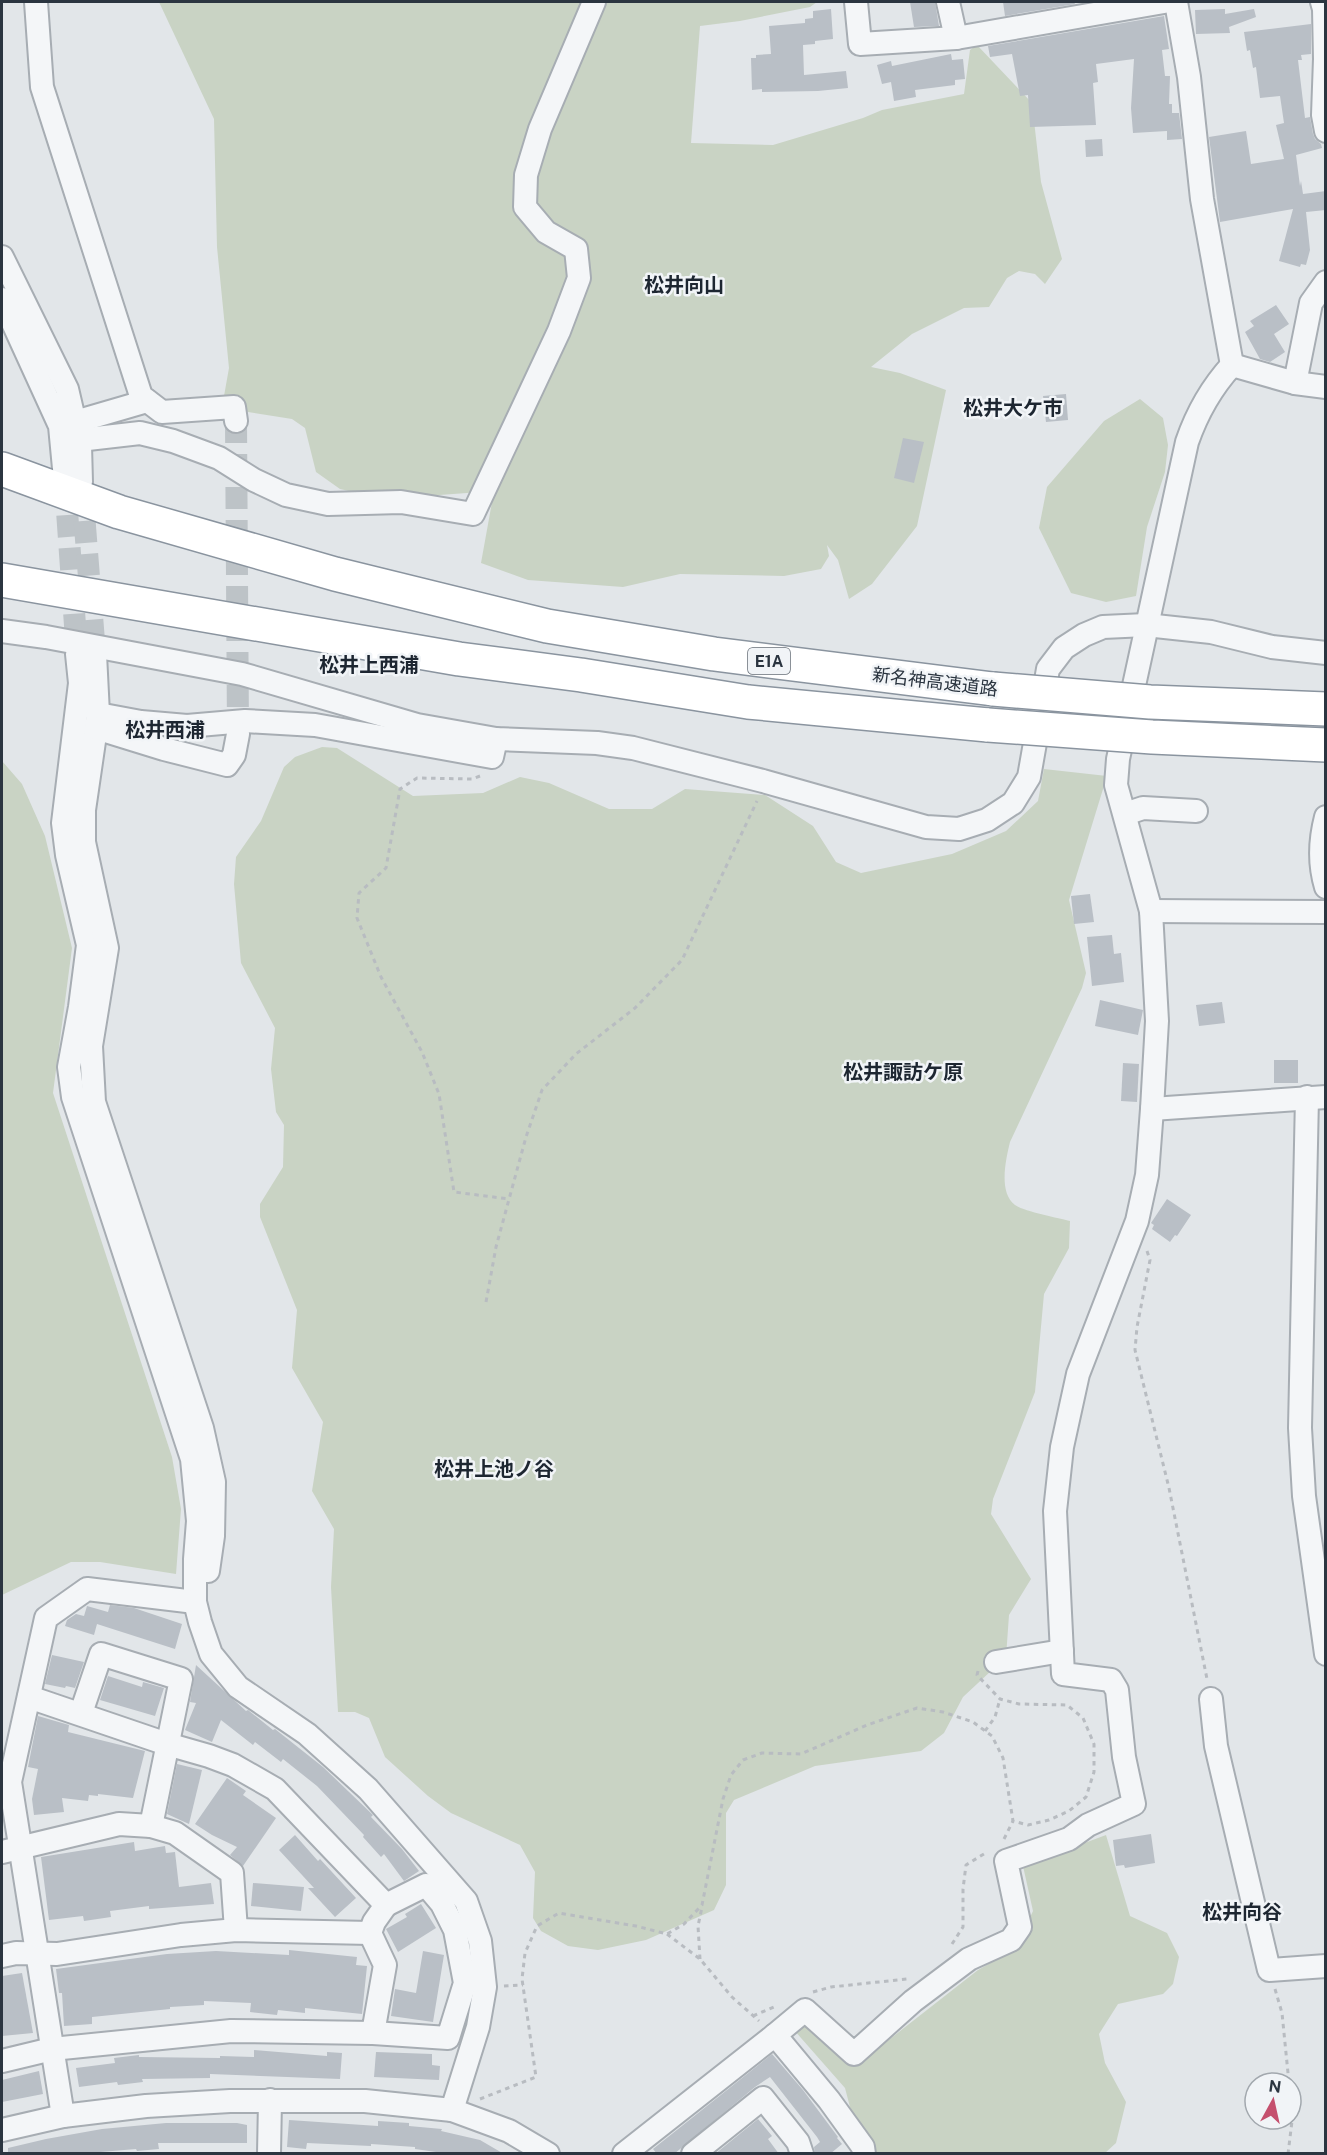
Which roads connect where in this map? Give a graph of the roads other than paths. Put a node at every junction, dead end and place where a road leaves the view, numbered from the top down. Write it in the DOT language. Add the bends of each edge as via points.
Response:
graph roads {
  1 [pos="36,2"];
  2 [pos="594,2"];
  3 [pos="856,2"];
  4 [pos="948,2"];
  5 [pos="1164,2"];
  6 [pos="1176,2"];
  7 [pos="1322,2"];
  8 [pos="956,38"];
  9 [pos="1326,131"];
  10 [pos="2,257"];
  11 [pos="1326,282"];
  12 [pos="2,299"];
  13 [pos="1232,365"];
  14 [pos="1295,382"];
  15 [pos="1326,387"];
  16 [pos="147,401"];
  17 [pos="236,421"];
  18 [pos="77,431"];
  19 [pos="2,469"];
  20 [pos="2,580"];
  21 [pos="1146,625"];
  22 [pos="2,631"];
  23 [pos="1326,653"];
  24 [pos="1326,709"];
  25 [pos="97,721"];
  26 [pos="238,734"];
  27 [pos="1326,745"];
  28 [pos="494,748"];
  29 [pos="1196,811"];
  30 [pos="1125,813"];
  31 [pos="1326,817"];
  32 [pos="1326,886"];
  33 [pos="1151,911"];
  34 [pos="1326,912"];
  35 [pos="1316,1097"];
  36 [pos="1152,1109"];
  37 [pos="1321,1588"];
  38 [pos="195,1602"];
  39 [pos="1062,1651"];
  40 [pos="1326,1654"];
  41 [pos="996,1662"];
  42 [pos="29,1697"];
  43 [pos="1210,1699"];
  44 [pos="81,1713"];
  45 [pos="167,1744"];
  46 [pos="6,1786"];
  47 [pos="151,1826"];
  48 [pos="11,1849"];
  49 [pos="386,1905"];
  50 [pos="236,1930"];
  51 [pos="370,1933"];
  52 [pos="37,1953"];
  53 [pos="2,1956"];
  54 [pos="1326,1966"];
  55 [pos="373,2033"];
  56 [pos="775,2035"];
  57 [pos="52,2049"];
  58 [pos="2,2061"];
  59 [pos="270,2100"];
  60 [pos="452,2110"];
  61 [pos="63,2116"];
  62 [pos="2,2130"];
  63 [pos="269,2154"];
  64 [pos="548,2154"];
  65 [pos="624,2154"];
  66 [pos="693,2154"];
  67 [pos="802,2154"];
  68 [pos="864,2154"];
  1 -- 16 [label="street" via="42,87 141,396"];
  2 -- 18 [label="street" via="540,129 526,175 525,207 546,232 576,249 579,278 559,331 473,514 401,502 328,504 286,495 219,458 173,441 140,433"];
  3 -- 8 [label="street" via="860,44"];
  4 -- 8 [label="street"];
  5 -- 8 [label="street"];
  6 -- 13 [label="street" via="1189,76 1202,199"];
  7 -- 9 [label="street"];
  10 -- 18 [label="street" via="67,389"];
  11 -- 14 [label="street" via="1311,303"];
  12 -- 18 [label="street" via="60,426 73,481"];
  13 -- 14 [label="street"];
  13 -- 21 [label="street" via="1196,417 1187,442"];
  14 -- 15 [label="street"];
  16 -- 17 [label="street" via="162,412 234,407"];
  16 -- 18 [label="street"];
  19 -- 24 [label="highway, 新名神高速道路 / E1A, bridge" via="119,512 335,574 547,626 714,654 993,689 1150,702"];
  20 -- 27 [label="highway, 新名神高速道路, bridge" via="448,658 748,702 988,725"];
  21 -- 23 [label="street" via="1211,632 1272,647"];
  21 -- 28 [label="street" via="1104,627 1064,648 1048,669 1029,777 1013,803 987,820 959,829 926,827 633,748 597,743"];
  21 -- 30 [label="street" via="1118,759 1116,785"];
  22 -- 28 [label="street" via="242,674"];
  25 -- 26 [label="street" via="164,749 227,765 234,755"];
  25 -- 28 [label="street" via="187,726 245,721 315,725"];
  25 -- 38 [label="street" via="84,810 84,842 107,948 91,1046 94,1102 202,1428 214,1482 207,1585"];
  25 -- 38 [label="street" via="86,654 63,823 88,945 69,1067 74,1097 192,1459 198,1521"];
  29 -- 30 [label="street" via="1143,808"];
  30 -- 33 [label="street"];
  31 -- 32 [label="street" via="1320,839"];
  33 -- 34 [label="street"];
  33 -- 36 [label="street" via="1157,1021"];
  35 -- 36 [label="street"];
  35 -- 37 [label="street" via="1300,1428 1304,1496"];
  36 -- 39 [label="street" via="1147,1174 1137,1221 1078,1374 1062,1446 1055,1511"];
  37 -- 40 [label="street"];
  38 -- 42 [label="street" via="87,1589 46,1618"];
  38 -- 60 [label="street" via="211,1654 238,1687 307,1734 368,1789 466,1901 480,1941 484,1987 478,2028"];
  39 -- 41 [label="street"];
  39 -- 56 [label="street" via="1063,1674 1111,1680 1117,1689 1124,1757 1134,1804 1088,1825 1069,1839 1006,1861 1020,1927 1011,1940 969,1959 913,2001 854,2054 805,2010"];
  42 -- 44 [label="street"];
  42 -- 46 [label="street"];
  43 -- 54 [label="street" via="1216,1746 1269,1970"];
  44 -- 45 [label="street"];
  44 -- 45 [label="street" via="101,1654 181,1679"];
  45 -- 47 [label="street"];
  45 -- 49 [label="street" via="233,1765 275,1789"];
  46 -- 48 [label="street"];
  47 -- 48 [label="street" via="119,1824"];
  47 -- 50 [label="street" via="175,1833 232,1873"];
  48 -- 52 [label="street"];
  49 -- 51 [label="street"];
  49 -- 55 [label="street" via="426,1885 455,1930 465,1983 448,2038"];
  50 -- 51 [label="street"];
  50 -- 52 [label="street" via="57,1954"];
  51 -- 55 [label="street" via="385,1965"];
  52 -- 53 [label="street"];
  52 -- 57 [label="street"];
  55 -- 57 [label="street" via="231,2031"];
  56 -- 65 [label="street"];
  56 -- 68 [label="street" via="829,2100 863,2146"];
  57 -- 58 [label="street"];
  57 -- 61 [label="street"];
  59 -- 60 [label="street" via="365,2101"];
  59 -- 61 [label="street" via="146,2106"];
  59 -- 63 [label="street"];
  60 -- 64 [label="street" via="509,2131"];
  61 -- 62 [label="street"];
  66 -- 67 [label="street" via="763,2098 798,2142"];
}
